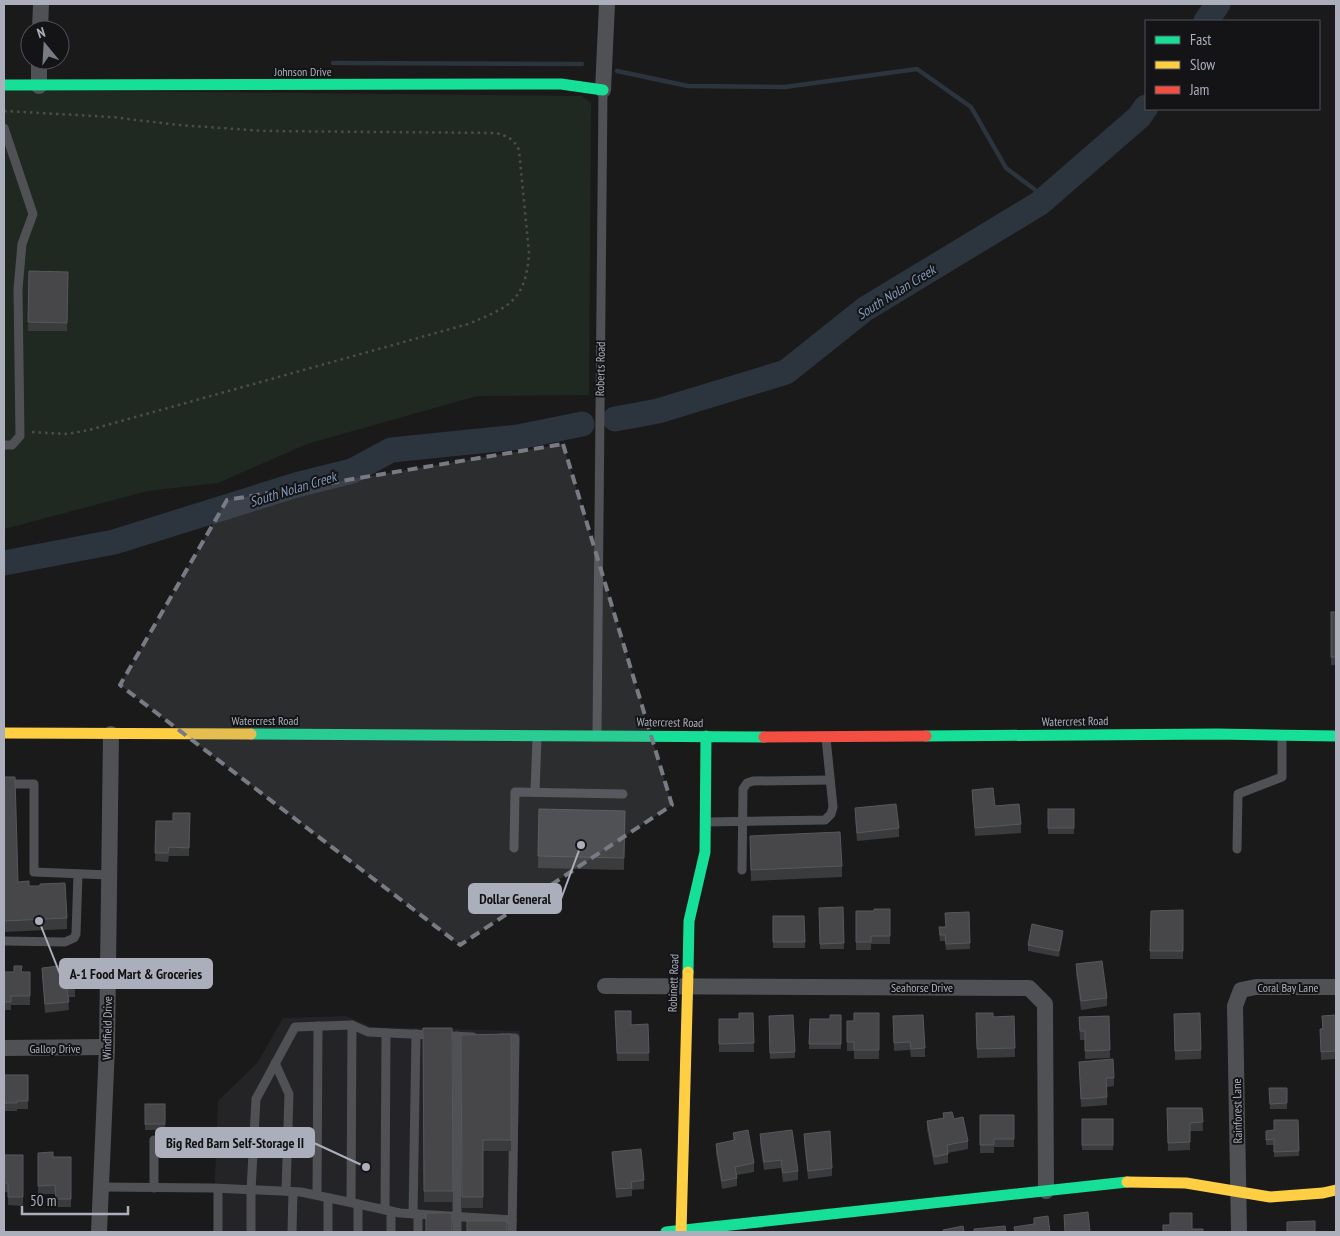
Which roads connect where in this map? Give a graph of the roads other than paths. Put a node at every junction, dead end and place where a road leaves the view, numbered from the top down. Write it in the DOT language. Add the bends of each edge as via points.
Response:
graph roads {
  1 [pos="41,4"];
  2 [pos="607,4"];
  3 [pos="40,20"];
  4 [pos="39,70"];
  5 [pos="4,86"];
  6 [pos="38,86"];
  7 [pos="603,90"];
  8 [pos="4,128"];
  9 [pos="4,445"];
  10 [pos="4,733"];
  11 [pos="111,734"];
  12 [pos="537,734"];
  13 [pos="597,735"];
  14 [pos="1282,735"];
  15 [pos="706,736"];
  16 [pos="1336,736"];
  17 [pos="826,737"];
  18 [pos="830,780"];
  19 [pos="4,784"];
  20 [pos="535,792"];
  21 [pos="623,794"];
  22 [pos="743,821"];
  23 [pos="705,822"];
  24 [pos="514,848"];
  25 [pos="1237,849"];
  26 [pos="742,870"];
  27 [pos="78,874"];
  28 [pos="109,876"];
  29 [pos="4,940"];
  30 [pos="604,986"];
  31 [pos="686,986"];
  32 [pos="1336,987"];
  33 [pos="1241,990"];
  34 [pos="352,1025"];
  35 [pos="318,1026"];
  36 [pos="386,1033"];
  37 [pos="416,1034"];
  38 [pos="457,1036"];
  39 [pos="4,1048"];
  40 [pos="107,1048"];
  41 [pos="275,1063"];
  42 [pos="154,1140"];
  43 [pos="101,1187"];
  44 [pos="154,1188"];
  45 [pos="218,1189"];
  46 [pos="251,1190"];
  47 [pos="1336,1190"];
  48 [pos="290,1191"];
  49 [pos="1046,1191"];
  50 [pos="1239,1192"];
  51 [pos="317,1195"];
  52 [pos="328,1198"];
  53 [pos="355,1203"];
  54 [pos="388,1210"];
  55 [pos="416,1214"];
  56 [pos="457,1216"];
  57 [pos="512,1220"];
  58 [pos="681,1231"];
  59 [pos="99,1232"];
  60 [pos="218,1232"];
  61 [pos="251,1232"];
  62 [pos="292,1232"];
  63 [pos="328,1232"];
  64 [pos="358,1232"];
  65 [pos="391,1232"];
  66 [pos="418,1232"];
  67 [pos="457,1232"];
  68 [pos="512,1232"];
  69 [pos="666,1232"];
  70 [pos="1239,1232"];
  1 -- 3 [label="street"];
  2 -- 7 [label="street, Roberts Road"];
  4 -- 6 [label="street"];
  5 -- 6 [label="street, Johnson Drive"];
  6 -- 7 [label="street, Johnson Drive" via="561,84"];
  7 -- 13 [label="lane, Roberts Road"];
  8 -- 9 [label="lane" via="33,214 22,244 18,289 20,436 12,445"];
  10 -- 11 [label="street, Watercrest Road"];
  11 -- 12 [label="street, Watercrest Road"];
  11 -- 28 [label="street, Windfield Drive"];
  12 -- 13 [label="street, Watercrest Road"];
  12 -- 20 [label="lane"];
  13 -- 15 [label="street, Watercrest Road"];
  14 -- 16 [label="street, Watercrest Road"];
  14 -- 17 [label="street, Watercrest Road"];
  14 -- 25 [label="lane" via="1282,777 1238,794"];
  15 -- 17 [label="street, Watercrest Road"];
  15 -- 23 [label="street, Robinett Road"];
  17 -- 18 [label="lane"];
  18 -- 22 [label="lane" via="747,783 743,789"];
  18 -- 22 [label="lane" via="833,807 825,820"];
  19 -- 27 [label="lane" via="34,784 34,872"];
  20 -- 21 [label="lane"];
  20 -- 24 [label="lane" via="515,792"];
  22 -- 23 [label="lane"];
  22 -- 26 [label="lane"];
  23 -- 31 [label="street, Robinett Road" via="705,852 689,921"];
  27 -- 28 [label="lane"];
  27 -- 29 [label="lane" via="74,938 65,942"];
  28 -- 40 [label="street, Windfield Drive"];
  30 -- 31 [label="street, Seahorse Drive"];
  31 -- 49 [label="street, Seahorse Drive" via="1029,988 1045,1004"];
  31 -- 58 [label="street, Robinett Road"];
  32 -- 33 [label="street, Coral Bay Lane" via="1256,986"];
  33 -- 50 [label="street, Rainforest Lane" via="1235,1006"];
  34 -- 35 [label="lane"];
  34 -- 36 [label="lane" via="368,1032"];
  34 -- 53 [label="lane"];
  35 -- 41 [label="lane" via="294,1027"];
  35 -- 51 [label="lane"];
  36 -- 37 [label="lane"];
  36 -- 54 [label="lane"];
  37 -- 38 [label="lane"];
  37 -- 55 [label="lane"];
  38 -- 56 [label="lane"];
  38 -- 57 [label="lane" via="515,1038"];
  39 -- 40 [label="street, Gallop Drive"];
  40 -- 43 [label="street, Windfield Drive"];
  41 -- 46 [label="lane" via="256,1099"];
  41 -- 48 [label="lane" via="289,1094"];
  42 -- 44 [label="lane"];
  43 -- 44 [label="lane"];
  43 -- 59 [label="street, Windfield Drive"];
  44 -- 45 [label="lane"];
  45 -- 46 [label="lane"];
  45 -- 60 [label="lane"];
  46 -- 48 [label="lane"];
  46 -- 61 [label="lane"];
  47 -- 50 [label="street" via="1323,1194 1270,1197"];
  48 -- 51 [label="lane"];
  48 -- 62 [label="lane"];
  49 -- 50 [label="street" via="1135,1181 1186,1183"];
  49 -- 58 [label="street"];
  50 -- 70 [label="street, Rainforest Lane"];
  51 -- 52 [label="lane"];
  52 -- 53 [label="lane"];
  52 -- 63 [label="lane"];
  53 -- 54 [label="lane"];
  53 -- 64 [label="lane"];
  54 -- 55 [label="lane"];
  54 -- 65 [label="lane"];
  55 -- 56 [label="lane"];
  55 -- 66 [label="lane"];
  56 -- 57 [label="lane"];
  56 -- 67 [label="lane"];
  57 -- 68 [label="lane"];
  58 -- 69 [label="street"];
}
